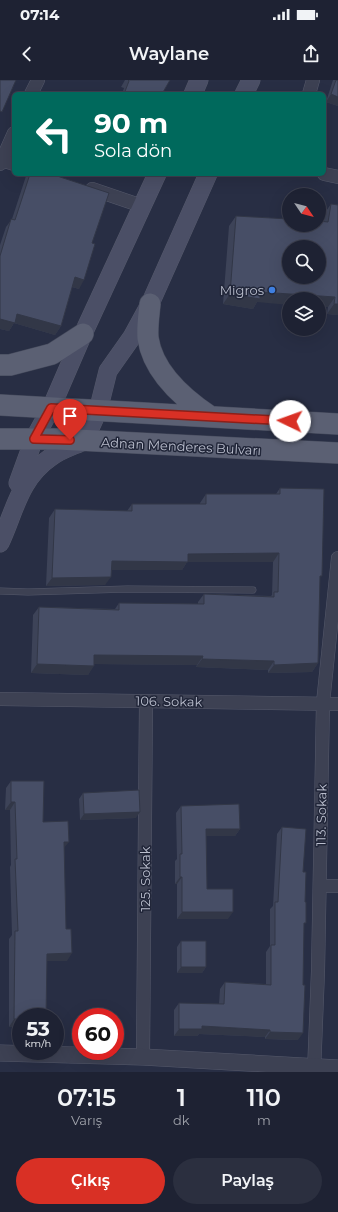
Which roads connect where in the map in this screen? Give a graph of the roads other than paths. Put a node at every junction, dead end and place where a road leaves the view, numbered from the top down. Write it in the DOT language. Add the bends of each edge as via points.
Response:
graph roads {
  1 [pos="38,80"];
  2 [pos="198,80"];
  3 [pos="251,80"];
  4 [pos="313,80"];
  5 [pos="32,92"];
  6 [pos="194,92"];
  7 [pos="245,92"];
  8 [pos="310,92"];
  9 [pos="12,139"];
  10 [pos="5,163"];
  11 [pos="326,174"];
  12 [pos="156,176"];
  13 [pos="207,176"];
  14 [pos="338,177"];
  15 [pos="82,186"];
  16 [pos="142,206"];
  17 [pos="150,304"];
  18 [pos="83,334"];
  19 [pos="0,365"];
  20 [pos="0,406"];
  21 [pos="51,408"];
  22 [pos="98,411"];
  23 [pos="212,417"];
  24 [pos="338,424"];
  25 [pos="0,439"];
  26 [pos="34,439"];
  27 [pos="84,441"];
  28 [pos="338,453"];
  29 [pos="0,533"];
  30 [pos="0,543"];
  31 [pos="338,558"];
  32 [pos="253,590"];
  33 [pos="0,591"];
  34 [pos="0,699"];
  35 [pos="146,701"];
  36 [pos="323,703"];
  37 [pos="338,704"];
  38 [pos="320,886"];
  39 [pos="338,886"];
  40 [pos="0,1053"];
  41 [pos="143,1057"];
  42 [pos="338,1068"];
  43 [pos="314,1069"];
  1 -- 5 [label="street"];
  2 -- 6 [label="main road"];
  3 -- 7 [label="main road"];
  4 -- 8 [label="street"];
  9 -- 10 [label="street"];
  11 -- 14 [label="street"];
  12 -- 16 [label="main road"];
  13 -- 17 [label="main road"];
  15 -- 16 [label="street"];
  16 -- 18 [label="main road"];
  17 -- 22 [label="main road" via="132,337 108,371"];
  17 -- 23 [label="main road" via="148,337 152,354 178,391 194,406"];
  18 -- 19 [label="main road" via="52,354 10,365"];
  18 -- 21 [label="main road"];
  20 -- 21 [label="main road"];
  21 -- 22 [label="main road"];
  21 -- 26 [label="main road"];
  22 -- 23 [label="main road"];
  22 -- 27 [label="main road"];
  23 -- 24 [label="main road"];
  25 -- 26 [label="main road, Adnan Menderes Bulvarı"];
  26 -- 27 [label="main road, Adnan Menderes Bulvarı"];
  26 -- 29 [label="main road"];
  27 -- 28 [label="main road, Adnan Menderes Bulvarı"];
  27 -- 30 [label="main road" via="51,456 34,471 21,491"];
  31 -- 36 [label="street, 113. Sokak"];
  32 -- 33 [label="lane"];
  34 -- 35 [label="street, 106. Sokak"];
  35 -- 36 [label="street, 106. Sokak"];
  35 -- 41 [label="street, 125. Sokak"];
  36 -- 37 [label="street, 106. Sokak"];
  36 -- 38 [label="street, 113. Sokak"];
  38 -- 39 [label="street"];
  38 -- 43 [label="street, 113. Sokak"];
  40 -- 41 [label="street"];
  41 -- 43 [label="street"];
  42 -- 43 [label="street"];
}
